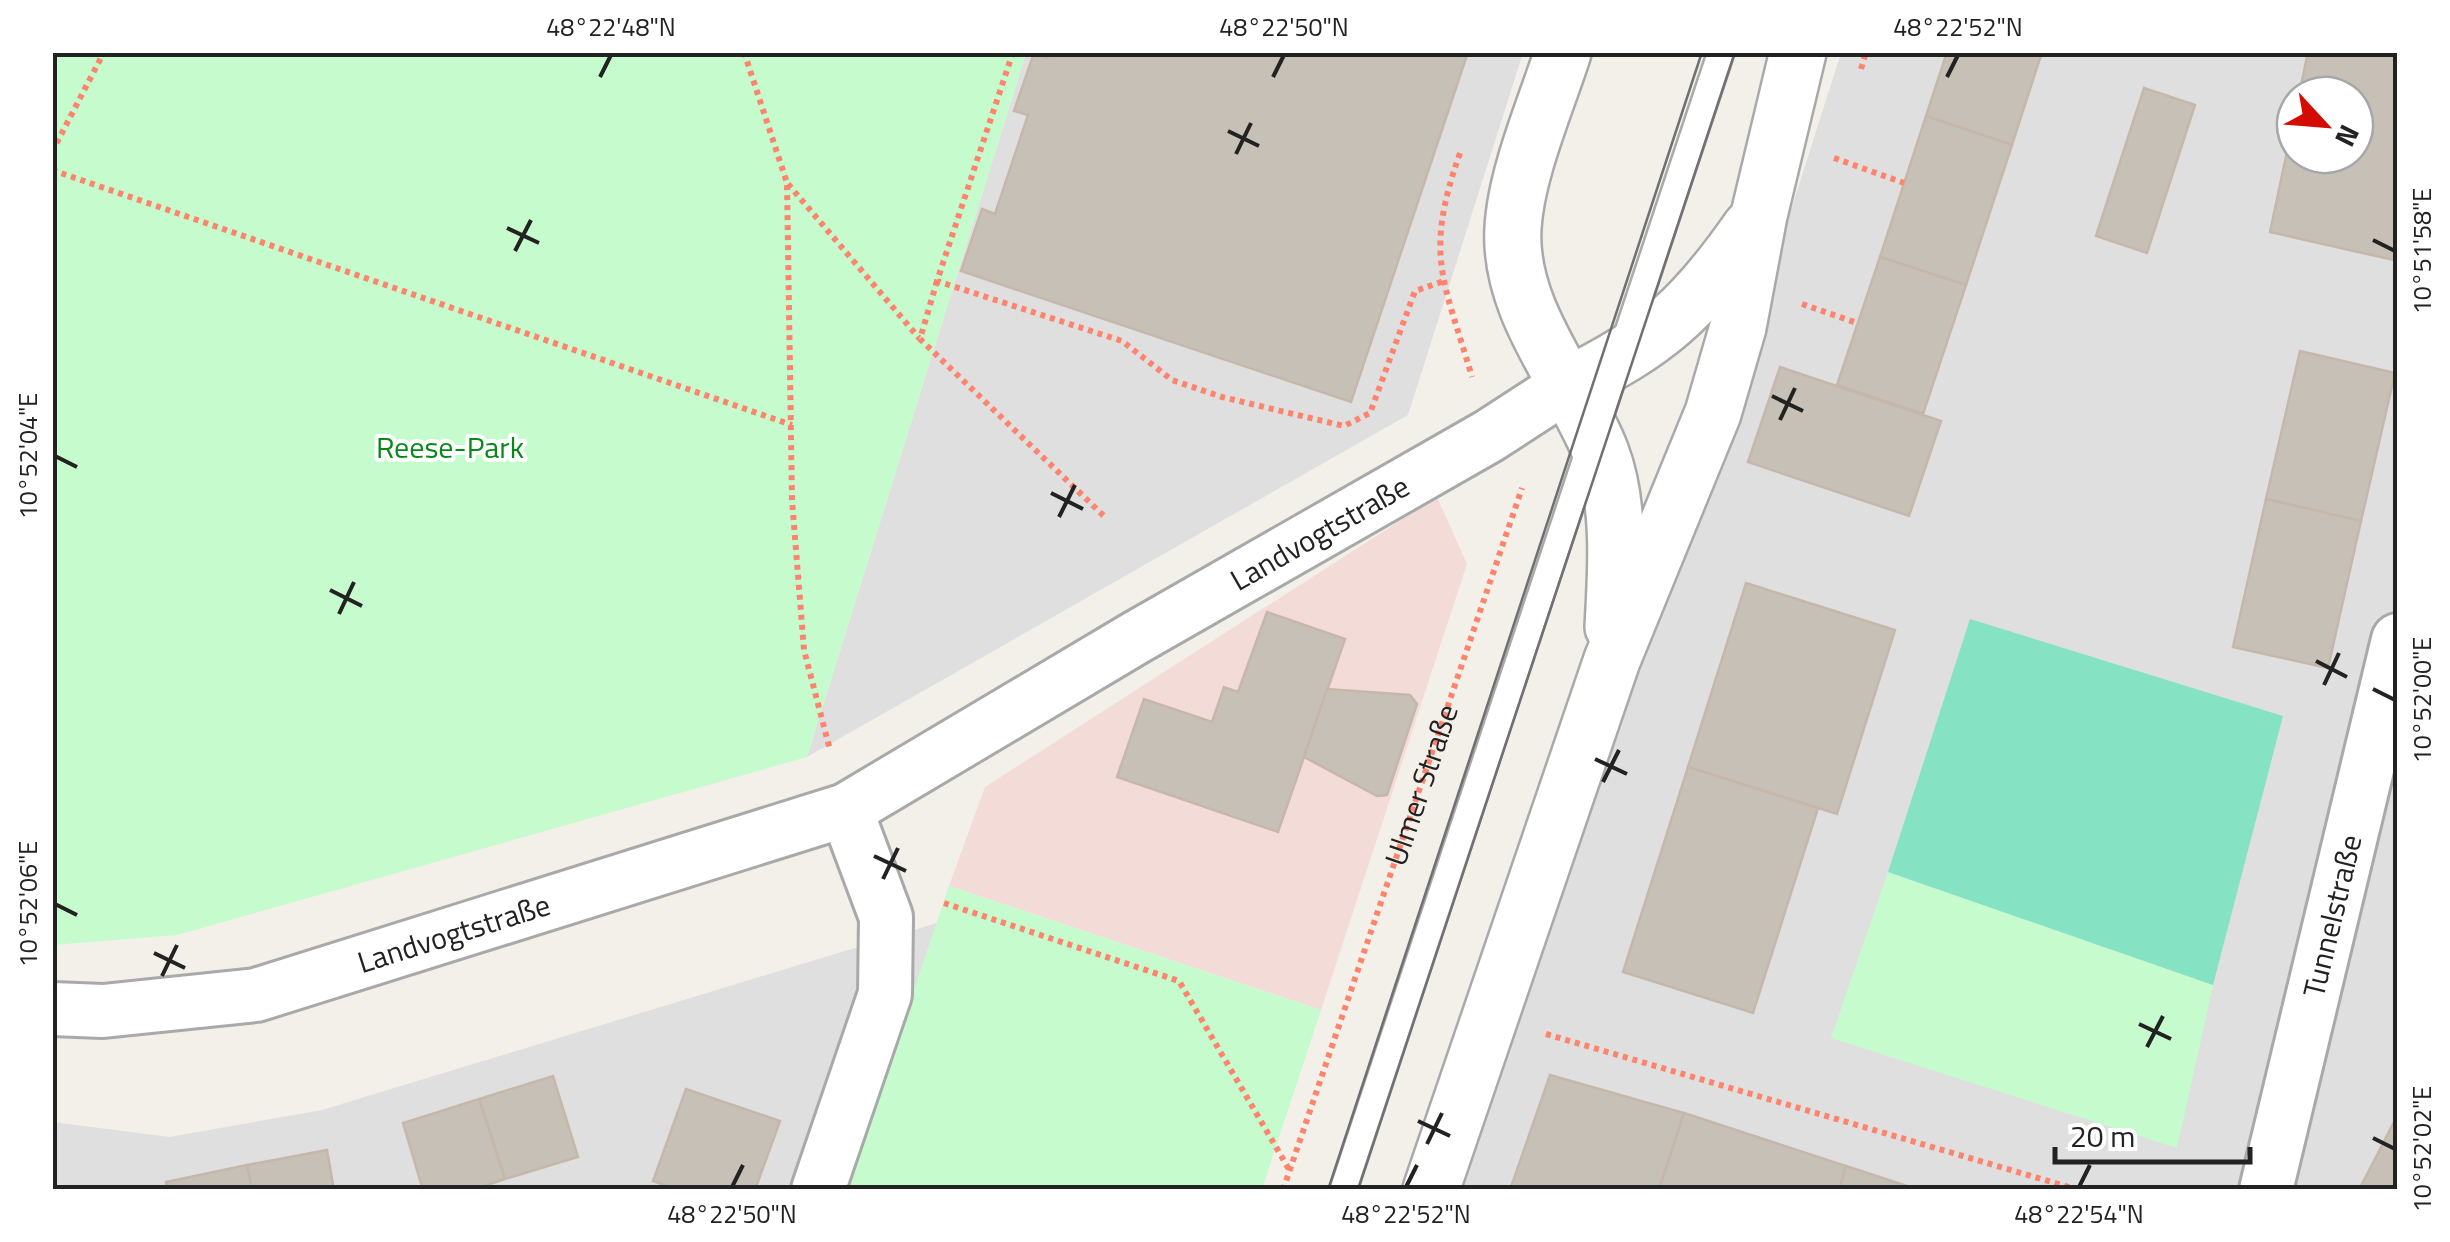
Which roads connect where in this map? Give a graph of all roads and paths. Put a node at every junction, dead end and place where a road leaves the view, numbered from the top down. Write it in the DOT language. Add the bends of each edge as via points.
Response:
graph roads {
  1 [pos="104,52"];
  2 [pos="744,52"];
  3 [pos="1013,52"];
  4 [pos="1564,52"];
  5 [pos="1721,52"];
  6 [pos="1798,52"];
  7 [pos="52,152"];
  8 [pos="1832,157"];
  9 [pos="52,170"];
  10 [pos="788,183"];
  11 [pos="1904,183"];
  12 [pos="1758,215"];
  13 [pos="937,281"];
  14 [pos="1444,282"];
  15 [pos="1785,298"];
  16 [pos="1857,323"];
  17 [pos="920,339"];
  18 [pos="1620,360"];
  19 [pos="1566,386"];
  20 [pos="792,425"];
  21 [pos="1594,436"];
  22 [pos="1528,474"];
  23 [pos="1107,519"];
  24 [pos="2398,640"];
  25 [pos="1612,660"];
  26 [pos="846,810"];
  27 [pos="886,917"];
  28 [pos="52,1009"];
  29 [pos="1540,1033"];
  30 [pos="1288,1171"];
  31 [pos="818,1190"];
  32 [pos="1282,1190"];
  33 [pos="1342,1190"];
  34 [pos="1432,1190"];
  35 [pos="2079,1190"];
  36 [pos="2266,1190"];
  1 -- 7 [label="path"];
  2 -- 10 [label="path"];
  3 -- 13 [label="path"];
  4 -- 19 [label="street" via="1513,229 1521,284"];
  5 -- 18 [label="lane"];
  6 -- 12 [label="street"];
  8 -- 11 [label="path"];
  9 -- 20 [label="path"];
  10 -- 17 [label="path"];
  10 -- 20 [label="path"];
  12 -- 18 [label="street, Landvogtstraße" via="1709,287"];
  12 -- 25 [label="street" via="1738,326 1713,413"];
  13 -- 14 [label="path" via="1122,341 1172,380 1344,426 1370,413 1415,291"];
  13 -- 17 [label="path"];
  15 -- 16 [label="path"];
  17 -- 23 [label="path"];
  18 -- 19 [label="street, Landvogtstraße"];
  18 -- 21 [label="lane"];
  19 -- 21 [label="street"];
  19 -- 26 [label="street, Landvogtstraße"];
  20 -- 26 [label="path" via="804,650"];
  21 -- 25 [label="street" via="1603,457 1616,566"];
  21 -- 33 [label="lane"];
  22 -- 30 [label="path, Ulmer Straße"];
  24 -- 36 [label="street, Tunnelstraße"];
  25 -- 34 [label="street"];
  26 -- 27 [label="street"];
  26 -- 28 [label="street, Landvogtstraße" via="256,995 104,1011"];
  27 -- 30 [label="path" via="936,900 1178,982"];
  27 -- 31 [label="street" via="886,994"];
  29 -- 35 [label="path"];
  30 -- 32 [label="path, Ulmer Straße"];
}
